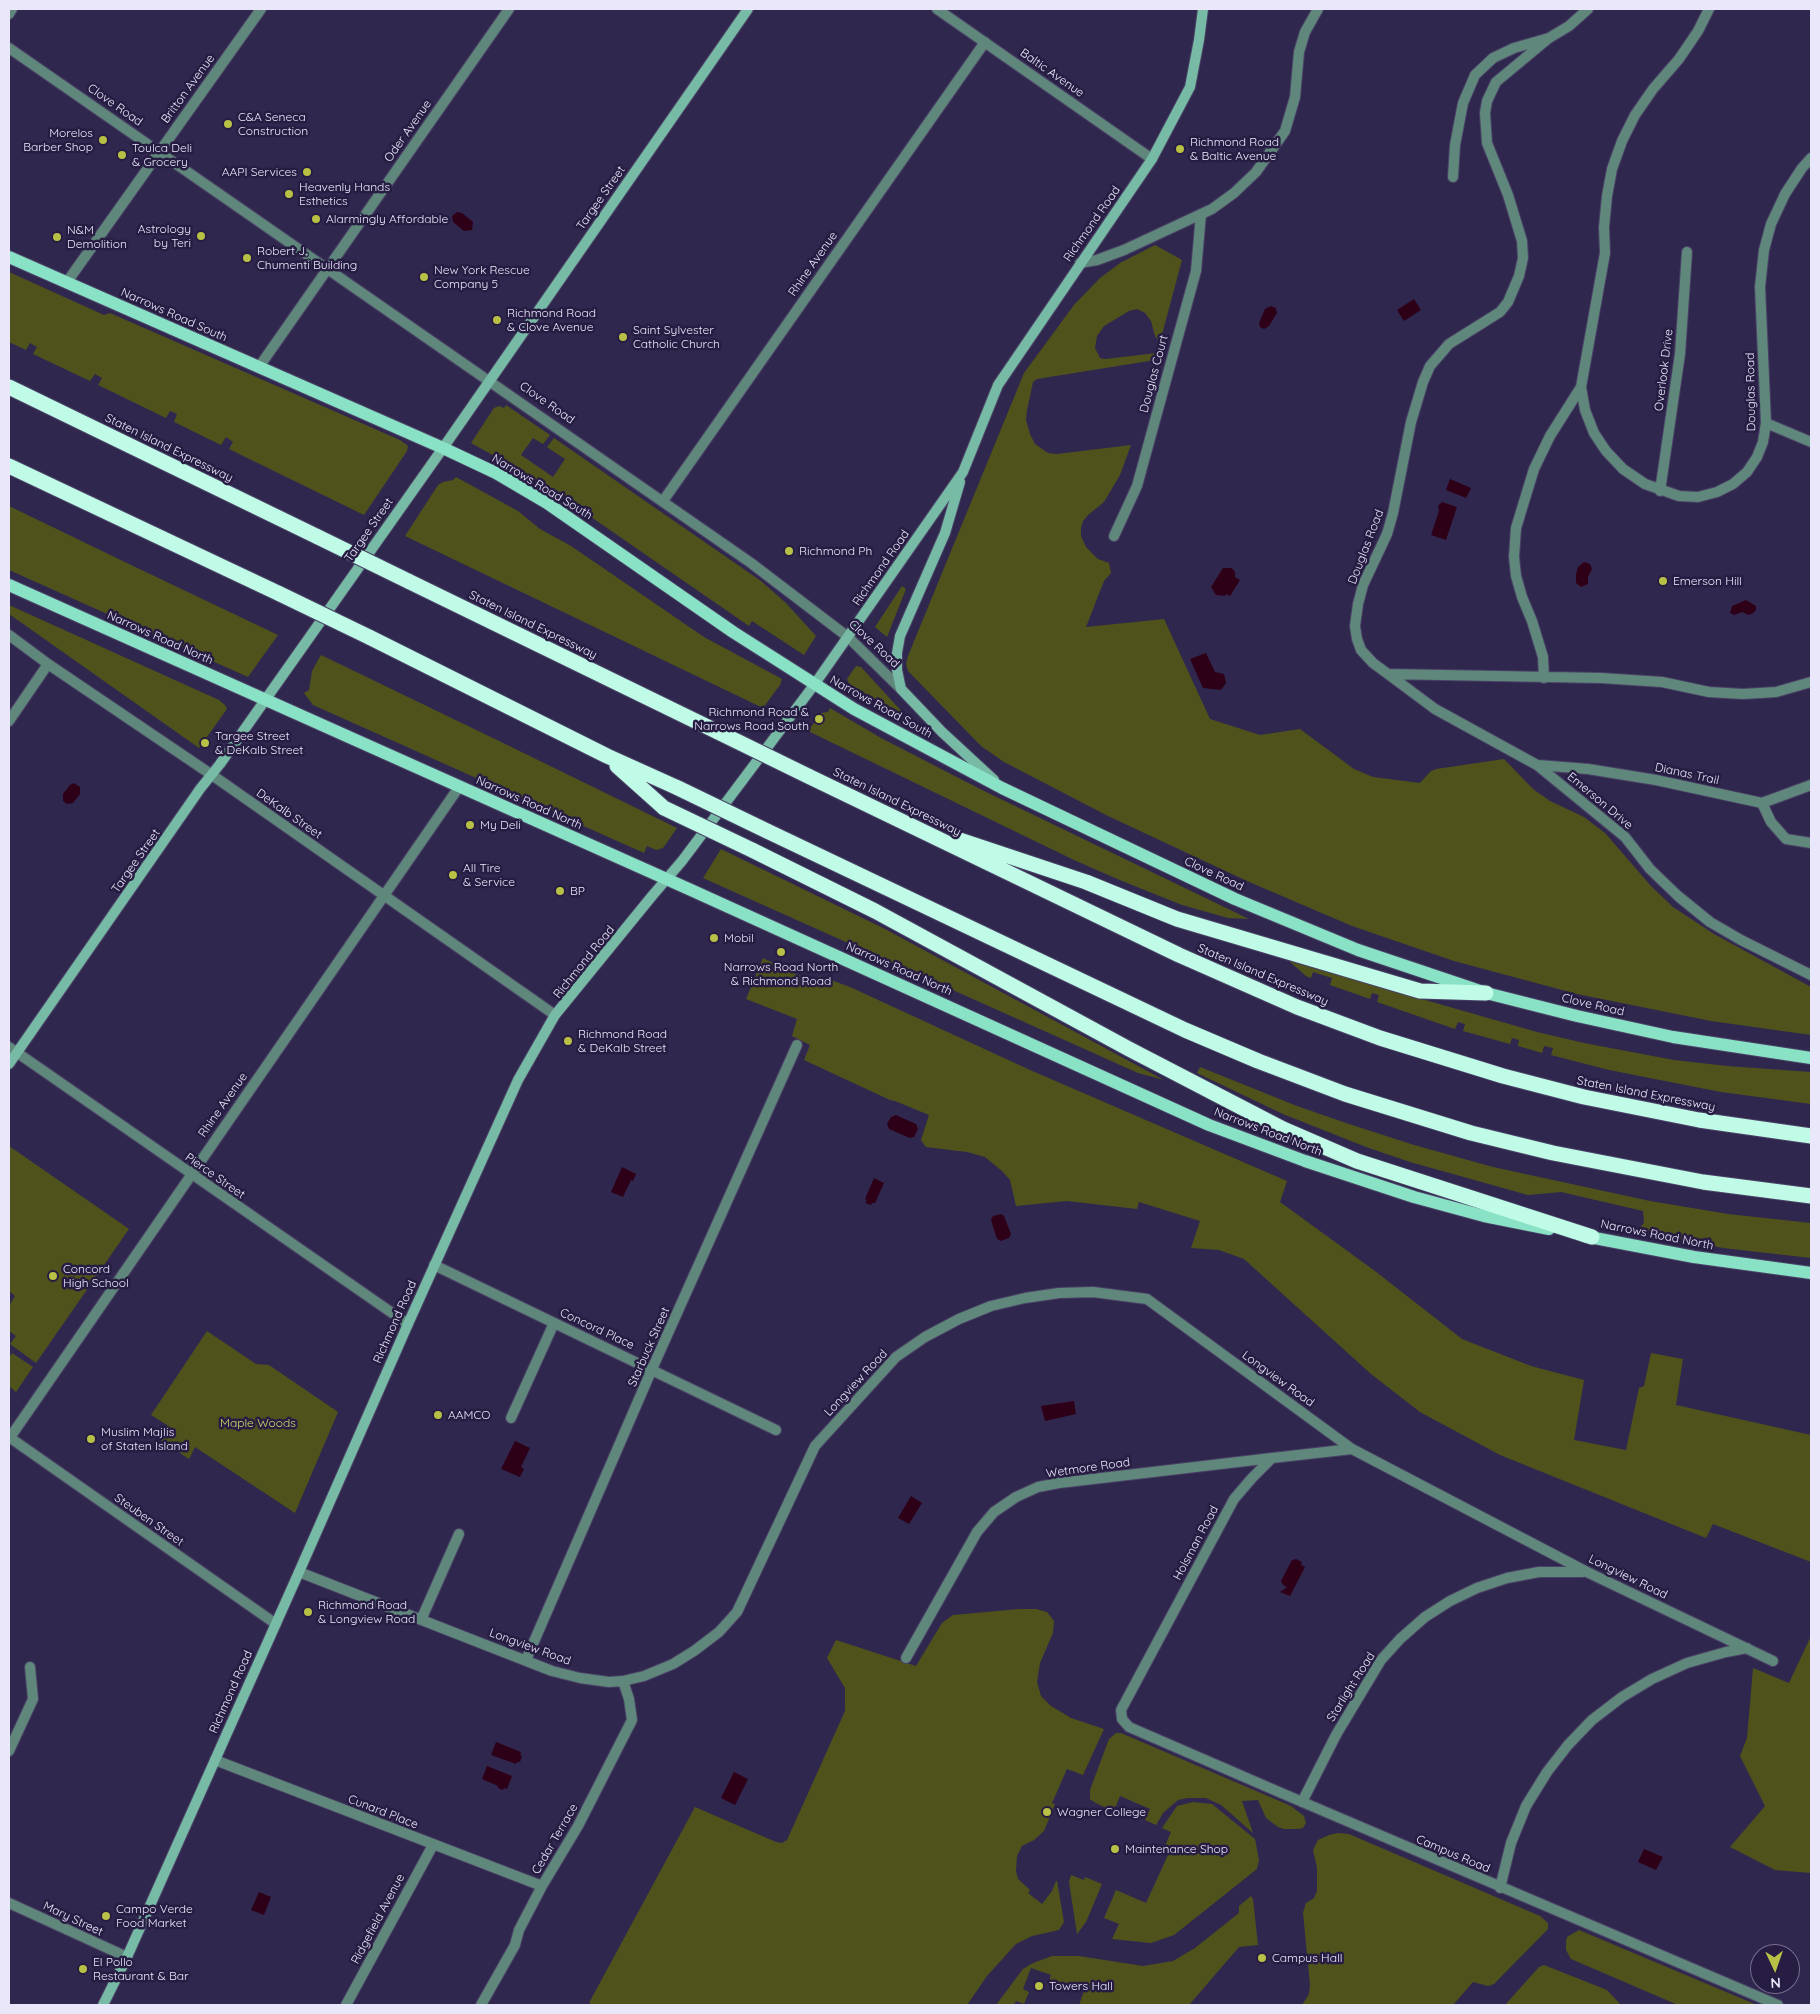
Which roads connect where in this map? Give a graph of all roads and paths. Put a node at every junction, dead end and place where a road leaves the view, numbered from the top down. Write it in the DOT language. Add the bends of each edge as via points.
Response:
graph roads {
  1 [pos="12,9"];
  2 [pos="261,9"];
  3 [pos="509,9"];
  4 [pos="748,9"];
  5 [pos="937,9"];
  6 [pos="1203,9"];
  7 [pos="1318,9"];
  8 [pos="1588,9"];
  9 [pos="1709,9"];
  10 [pos="9,14"];
  11 [pos="1549,38"];
  12 [pos="985,42"];
  13 [pos="9,48"];
  14 [pos="159,152"];
  15 [pos="1811,158"];
  16 [pos="1152,159"];
  17 [pos="1453,177"];
  18 [pos="1201,214"];
  19 [pos="1687,252"];
  20 [pos="9,257"];
  21 [pos="1080,263"];
  22 [pos="327,268"];
  23 [pos="67,282"];
  24 [pos="260,367"];
  25 [pos="489,380"];
  26 [pos="9,387"];
  27 [pos="1581,387"];
  28 [pos="1766,423"];
  29 [pos="1811,442"];
  30 [pos="443,448"];
  31 [pos="9,466"];
  32 [pos="963,472"];
  33 [pos="1660,491"];
  34 [pos="663,501"];
  35 [pos="1114,536"];
  36 [pos="9,585"];
  37 [pos="9,635"];
  38 [pos="848,637"];
  39 [pos="48,664"];
  40 [pos="1388,674"];
  41 [pos="1544,678"];
  42 [pos="1811,682"];
  43 [pos="814,685"];
  44 [pos="900,689"];
  45 [pos="264,700"];
  46 [pos="9,721"];
  47 [pos="607,756"];
  48 [pos="1537,765"];
  49 [pos="212,775"];
  50 [pos="1811,785"];
  51 [pos="459,786"];
  52 [pos="1002,788"];
  53 [pos="1762,803"];
  54 [pos="901,821"];
  55 [pos="1811,843"];
  56 [pos="667,880"];
  57 [pos="384,895"];
  58 [pos="1811,975"];
  59 [pos="1486,993"];
  60 [pos="555,1015"];
  61 [pos="798,1045"];
  62 [pos="13,1050"];
  63 [pos="1811,1058"];
  64 [pos="9,1064"];
  65 [pos="1811,1136"];
  66 [pos="191,1175"];
  67 [pos="1811,1196"];
  68 [pos="1592,1237"];
  69 [pos="434,1265"];
  70 [pos="1811,1273"];
  71 [pos="554,1322"];
  72 [pos="408,1324"];
  73 [pos="652,1369"];
  74 [pos="511,1418"];
  75 [pos="776,1430"];
  76 [pos="9,1438"];
  77 [pos="1352,1448"];
  78 [pos="1272,1458"];
  79 [pos="459,1534"];
  80 [pos="300,1572"];
  81 [pos="1589,1573"];
  82 [pos="420,1620"];
  83 [pos="276,1624"];
  84 [pos="1746,1648"];
  85 [pos="906,1658"];
  86 [pos="526,1660"];
  87 [pos="1773,1661"];
  88 [pos="30,1666"];
  89 [pos="623,1681"];
  90 [pos="1122,1719"];
  91 [pos="9,1751"];
  92 [pos="215,1760"];
  93 [pos="1302,1802"];
  94 [pos="432,1845"];
  95 [pos="542,1886"];
  96 [pos="1500,1888"];
  97 [pos="9,1903"];
  98 [pos="127,1957"];
  99 [pos="103,2005"];
  100 [pos="346,2005"];
  101 [pos="481,2005"];
  102 [pos="1778,2005"];
  1 -- 10 [label="street"];
  2 -- 14 [label="street, Britton Avenue"];
  3 -- 22 [label="street, Oder Avenue"];
  4 -- 25 [label="main road, Targee Street"];
  5 -- 12 [label="street, Baltic Avenue"];
  6 -- 16 [label="main road, Richmond Road" via="1190,87"];
  7 -- 18 [label="street" via="1305,32 1299,52 1296,97 1285,131 1256,172 1234,193"];
  8 -- 11 [label="street, Douglas Road"];
  9 -- 27 [label="street, Douglas Road" via="1698,31 1635,115 1612,169 1606,203 1605,253"];
  11 -- 17 [label="street, Douglas Road" via="1493,58 1475,75 1463,103"];
  11 -- 40 [label="street, Douglas Road" via="1496,82 1485,113 1487,143 1522,241 1519,276 1500,312 1449,344 1430,366 1411,422 1387,534 1363,585 1358,604 1356,639 1361,650"];
  12 -- 16 [label="street, Baltic Avenue"];
  12 -- 34 [label="street, Rhine Avenue"];
  13 -- 14 [label="street, Clove Road"];
  14 -- 22 [label="street, Clove Road"];
  14 -- 23 [label="street, Britton Avenue"];
  15 -- 28 [label="street, Douglas Road" via="1785,194 1771,224 1764,250 1760,287"];
  16 -- 21 [label="main road, Richmond Road"];
  18 -- 21 [label="street" via="1124,250"];
  18 -- 35 [label="street, Douglas Court" via="1193,280 1137,486"];
  19 -- 33 [label="street, Overlook Drive" via="1680,354"];
  20 -- 23 [label="main road, Narrows Road South"];
  21 -- 32 [label="main road, Richmond Road" via="998,384"];
  22 -- 24 [label="street, Oder Avenue"];
  22 -- 25 [label="street, Clove Road"];
  23 -- 24 [label="main road, Narrows Road South"];
  24 -- 30 [label="main road, Narrows Road South"];
  25 -- 30 [label="main road, Targee Street"];
  25 -- 34 [label="street, Clove Road"];
  26 -- 54 [label="highway, Staten Island Expressway, bridge"];
  27 -- 33 [label="street, Douglas Road" via="1585,410 1606,451 1623,469"];
  27 -- 41 [label="street" via="1550,436 1534,469 1516,528 1516,576 1541,649"];
  28 -- 29 [label="street"];
  28 -- 33 [label="street, Douglas Road" via="1757,457 1734,484 1698,497"];
  30 -- 43 [label="main road, Narrows Road South" via="496,473 547,503"];
  30 -- 45 [label="main road, Targee Street"];
  31 -- 47 [label="highway, bridge" via="280,594"];
  32 -- 38 [label="main road, Richmond Road"];
  32 -- 44 [label="main road" via="945,533 900,636 897,661"];
  34 -- 38 [label="street, Clove Road"];
  36 -- 45 [label="main road, Narrows Road North"];
  37 -- 39 [label="street, DeKalb Street"];
  38 -- 43 [label="main road, Richmond Road"];
  38 -- 44 [label="street, Clove Road"];
  39 -- 46 [label="street"];
  39 -- 49 [label="street, DeKalb Street"];
  40 -- 41 [label="street"];
  40 -- 48 [label="street, Emerson Drive" via="1435,709"];
  41 -- 42 [label="street" via="1662,682 1709,692 1743,694 1776,692"];
  43 -- 52 [label="main road, Narrows Road South" via="898,734"];
  43 -- 56 [label="main road, Richmond Road"];
  44 -- 52 [label="main road, Clove Road"];
  45 -- 49 [label="main road, Targee Street"];
  45 -- 51 [label="main road, Narrows Road North"];
  47 -- 67 [label="highway, bridge" via="1185,1030 1345,1094 1463,1131 1553,1153 1704,1182"];
  47 -- 68 [label="highway, bridge" via="664,808 875,911 1283,1129 1357,1161"];
  48 -- 53 [label="street, Dianas Trail" via="1656,780"];
  48 -- 58 [label="street, Emerson Drive" via="1625,837 1650,869 1710,922"];
  49 -- 57 [label="street, DeKalb Street"];
  49 -- 62 [label="main road, Targee Street"];
  50 -- 53 [label="street"];
  51 -- 56 [label="main road, Narrows Road North"];
  51 -- 57 [label="street, Rhine Avenue"];
  52 -- 59 [label="main road, Clove Road" via="1296,926"];
  53 -- 55 [label="street" via="1771,822 1786,839"];
  54 -- 59 [label="highway" via="1086,882 1153,910 1231,936 1420,991"];
  54 -- 65 [label="highway, Staten Island Expressway" via="1220,974 1380,1038 1584,1098 1699,1120"];
  56 -- 60 [label="main road, Richmond Road"];
  56 -- 68 [label="main road, Narrows Road North" via="1181,1113 1251,1141 1348,1176 1449,1207"];
  57 -- 60 [label="street, DeKalb Street"];
  57 -- 66 [label="street, Rhine Avenue"];
  59 -- 63 [label="main road, Clove Road" via="1666,1036"];
  60 -- 69 [label="main road, Richmond Road" via="518,1080"];
  61 -- 73 [label="street, Starbuck Street"];
  62 -- 64 [label="main road, Targee Street"];
  62 -- 66 [label="street, Pierce Street"];
  66 -- 72 [label="street, Pierce Street"];
  66 -- 76 [label="street, Rhine Avenue"];
  68 -- 70 [label="main road, Narrows Road North" via="1694,1257"];
  69 -- 71 [label="street, Concord Place"];
  69 -- 72 [label="main road, Richmond Road"];
  71 -- 73 [label="street, Concord Place"];
  71 -- 74 [label="street"];
  72 -- 80 [label="main road, Richmond Road"];
  73 -- 75 [label="street, Concord Place"];
  73 -- 86 [label="street, Starbuck Street"];
  76 -- 83 [label="street, Steuben Street"];
  77 -- 78 [label="street"];
  77 -- 81 [label="street, Longview Road"];
  77 -- 89 [label="street, Longview Road" via="1148,1300 1093,1292 1059,1293 991,1306 925,1337 896,1357 815,1446 737,1612 719,1632 673,1664"];
  78 -- 85 [label="street, Wetmore Road" via="1059,1483 1038,1487 1016,1497 994,1512 977,1532"];
  78 -- 90 [label="street, Holsman Road" via="1234,1499 1121,1710"];
  79 -- 82 [label="street"];
  80 -- 82 [label="street, Longview Road"];
  80 -- 83 [label="main road, Richmond Road"];
  81 -- 84 [label="street, Longview Road"];
  81 -- 93 [label="street, Starlight Road" via="1539,1572 1507,1578 1477,1588 1425,1617 1381,1660 1336,1735"];
  82 -- 86 [label="street, Longview Road"];
  83 -- 92 [label="main road, Richmond Road"];
  84 -- 87 [label="street, Longview Road"];
  84 -- 96 [label="street" via="1687,1664 1652,1679 1592,1720 1547,1772 1526,1806 1511,1843"];
  86 -- 89 [label="street, Longview Road" via="580,1678"];
  88 -- 91 [label="street" via="33,1699"];
  89 -- 95 [label="street, Cedar Terrace" via="632,1720 578,1826"];
  90 -- 93 [label="street, Campus Road" via="1129,1727"];
  92 -- 94 [label="street, Cunard Place"];
  92 -- 98 [label="main road, Richmond Road"];
  93 -- 96 [label="street, Campus Road"];
  94 -- 95 [label="street, Cunard Place"];
  94 -- 100 [label="street, Ridgefield Avenue"];
  95 -- 101 [label="street, Cedar Terrace" via="519,1930 515,1946"];
  96 -- 102 [label="street, Campus Road"];
  97 -- 98 [label="street, Mary Street"];
  98 -- 99 [label="main road, Richmond Road"];
}
